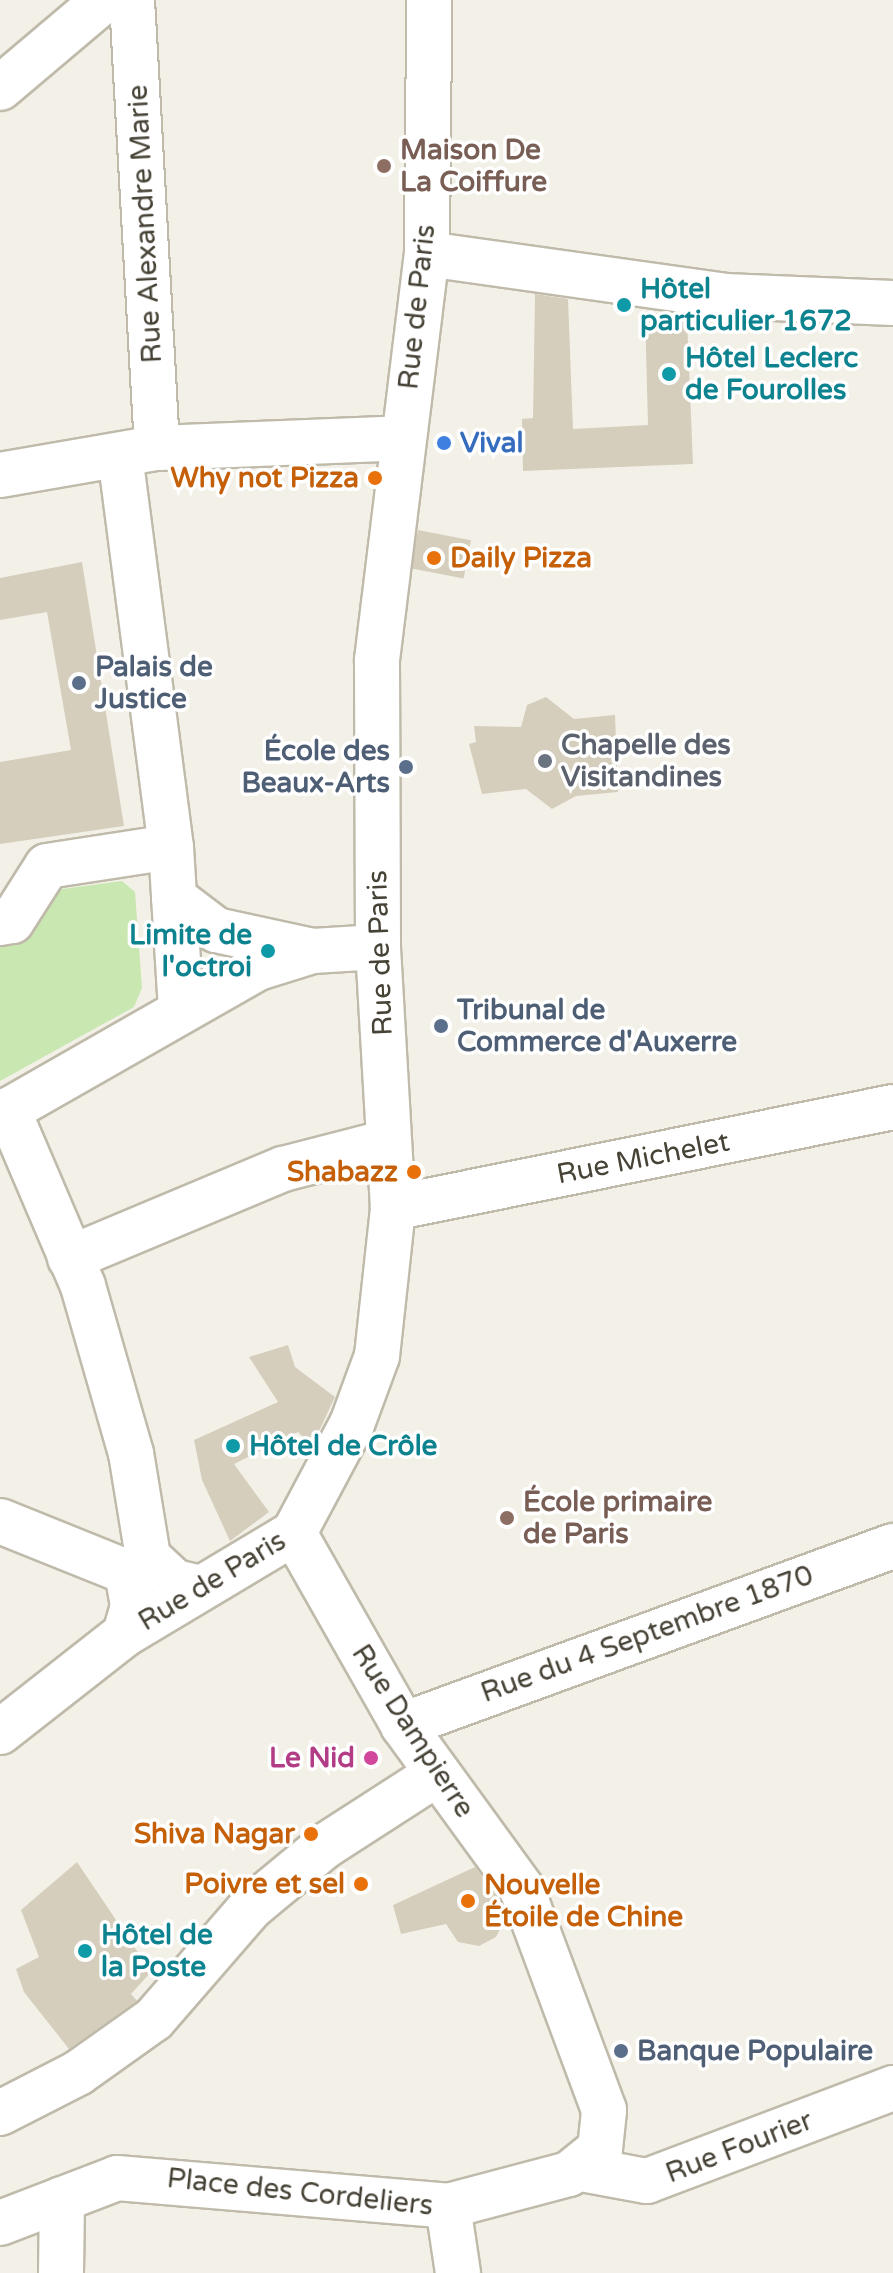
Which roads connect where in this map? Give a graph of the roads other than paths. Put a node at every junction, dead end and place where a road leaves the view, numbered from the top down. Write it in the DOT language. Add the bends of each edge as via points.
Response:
graph roads {
  1 [pos="104,0"];
  2 [pos="132,0"];
  3 [pos="429,0"];
  4 [pos="0,88"];
  5 [pos="427,254"];
  6 [pos="893,303"];
  7 [pos="402,438"];
  8 [pos="138,452"];
  9 [pos="0,475"];
  10 [pos="171,847"];
  11 [pos="174,898"];
  12 [pos="0,923"];
  13 [pos="378,947"];
  14 [pos="313,951"];
  15 [pos="181,1011"];
  16 [pos="893,1107"];
  17 [pos="4,1113"];
  18 [pos="388,1142"];
  19 [pos="393,1208"];
  20 [pos="70,1258"];
  21 [pos="0,1521"];
  22 [pos="294,1533"];
  23 [pos="893,1546"];
  24 [pos="197,1587"];
  25 [pos="125,1634"];
  26 [pos="403,1725"];
  27 [pos="0,1732"];
  28 [pos="435,1775"];
  29 [pos="893,2088"];
  30 [pos="0,2113"];
  31 [pos="582,2169"];
  32 [pos="62,2199"];
  33 [pos="448,2206"];
  34 [pos="0,2223"];
  35 [pos="61,2273"];
  36 [pos="458,2273"];
  1 -- 4 [label="street"];
  2 -- 8 [label="street, Rue Alexandre Marie"];
  3 -- 5 [label="street, Rue de Paris"];
  5 -- 6 [label="street" via="725,296"];
  5 -- 7 [label="street, Rue de Paris"];
  7 -- 8 [label="street"];
  7 -- 13 [label="street, Rue de Paris" via="377,660"];
  8 -- 9 [label="street"];
  8 -- 10 [label="street, Rue Alexandre Marie"];
  10 -- 11 [label="street, Rue Alexandre Marie"];
  10 -- 12 [label="street" via="47,866 12,921"];
  11 -- 14 [label="street" via="216,930"];
  11 -- 15 [label="street, Rue Alexandre Marie"];
  13 -- 14 [label="street"];
  13 -- 18 [label="street, Rue de Paris"];
  14 -- 15 [label="street" via="258,968"];
  15 -- 17 [label="street"];
  16 -- 19 [label="street, Rue Michelet"];
  17 -- 20 [label="street"];
  18 -- 19 [label="street, Rue de Paris"];
  18 -- 20 [label="street" via="283,1169"];
  19 -- 22 [label="street, Rue de Paris" via="384,1322 367,1388"];
  20 -- 24 [label="street" via="131,1453 148,1557 175,1582"];
  21 -- 25 [label="street" via="127,1572 133,1606"];
  22 -- 24 [label="street, Rue de Paris"];
  22 -- 26 [label="street, Rue Dampierre"];
  23 -- 26 [label="street, Rue du 4 Septembre 1870"];
  24 -- 25 [label="street, Rue de Paris"];
  25 -- 27 [label="street, Rue de Paris"];
  26 -- 28 [label="street, Rue Dampierre"];
  28 -- 30 [label="street" via="325,1846 250,1908 154,2019 78,2073"];
  28 -- 31 [label="street, Rue Dampierre" via="522,1889 538,1926 604,2110 600,2149"];
  29 -- 31 [label="street, Rue Fourier" via="647,2181"];
  31 -- 33 [label="street, Place des Cordeliers"];
  32 -- 33 [label="street, Place des Cordeliers" via="117,2178 157,2178"];
  32 -- 34 [label="street, Place des Cordeliers"];
  32 -- 35 [label="street"];
  33 -- 36 [label="street"];
}
